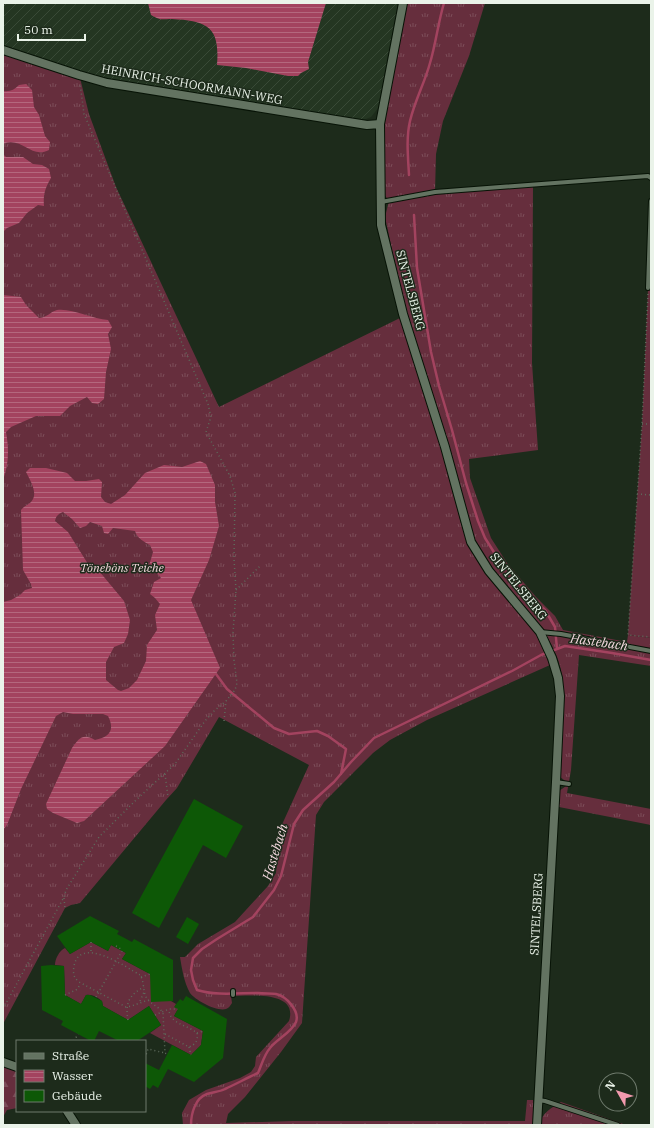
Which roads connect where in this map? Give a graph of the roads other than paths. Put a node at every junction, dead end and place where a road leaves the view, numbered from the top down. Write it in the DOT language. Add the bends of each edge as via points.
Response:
graph roads {
  1 [pos="403,3"];
  2 [pos="3,50"];
  3 [pos="380,124"];
  4 [pos="651,178"];
  5 [pos="380,202"];
  6 [pos="651,202"];
  7 [pos="648,288"];
  8 [pos="540,632"];
  9 [pos="651,651"];
  10 [pos="556,782"];
  11 [pos="569,784"];
  12 [pos="3,1062"];
  13 [pos="16,1067"];
  14 [pos="538,1100"];
  15 [pos="68,1112"];
  16 [pos="76,1125"];
  17 [pos="537,1125"];
  18 [pos="618,1125"];
  1 -- 3 [label="street, SINTELSBERG"];
  2 -- 3 [label="street, HEINRICH-SCHOORMANN-WEG" via="107,82 367,125"];
  3 -- 5 [label="street, SINTELSBERG"];
  4 -- 5 [label="lane" via="648,176 435,192"];
  5 -- 8 [label="street, SINTELSBERG" via="381,225 403,314 445,447 471,542 489,571"];
  6 -- 7 [label="lane"];
  8 -- 9 [label="lane"];
  8 -- 10 [label="street, SINTELSBERG" via="552,658 560,696"];
  10 -- 11 [label="lane"];
  10 -- 14 [label="street, SINTELSBERG"];
  12 -- 13 [label="street"];
  14 -- 17 [label="street, SINTELSBERG"];
  14 -- 18 [label="lane"];
  15 -- 16 [label="street"];
}
